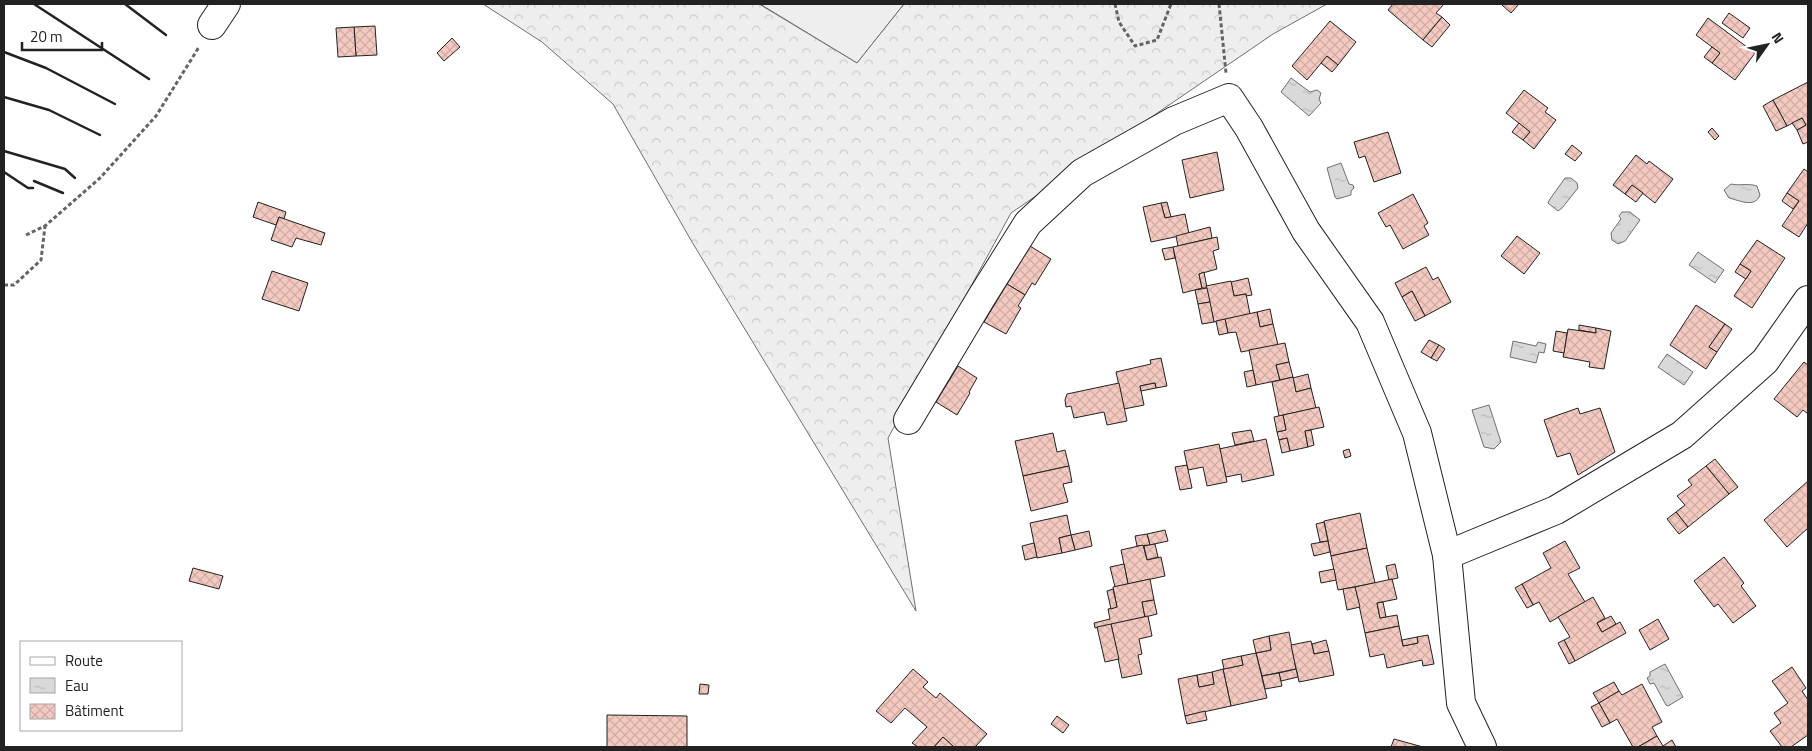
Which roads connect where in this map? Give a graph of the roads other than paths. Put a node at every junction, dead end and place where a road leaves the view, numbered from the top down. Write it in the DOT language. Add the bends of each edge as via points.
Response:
graph roads {
  1 [pos="1808,300"];
  2 [pos="908,420"];
  3 [pos="1447,554"];
  4 [pos="1482,747"];
  1 -- 3 [label="street" via="1765,361 1682,435 1556,510"];
  2 -- 3 [label="street" via="1028,223 1082,173 1174,121 1228,98 1249,128 1306,231 1370,322 1418,434"];
  3 -- 4 [label="street" via="1461,702"];
}
